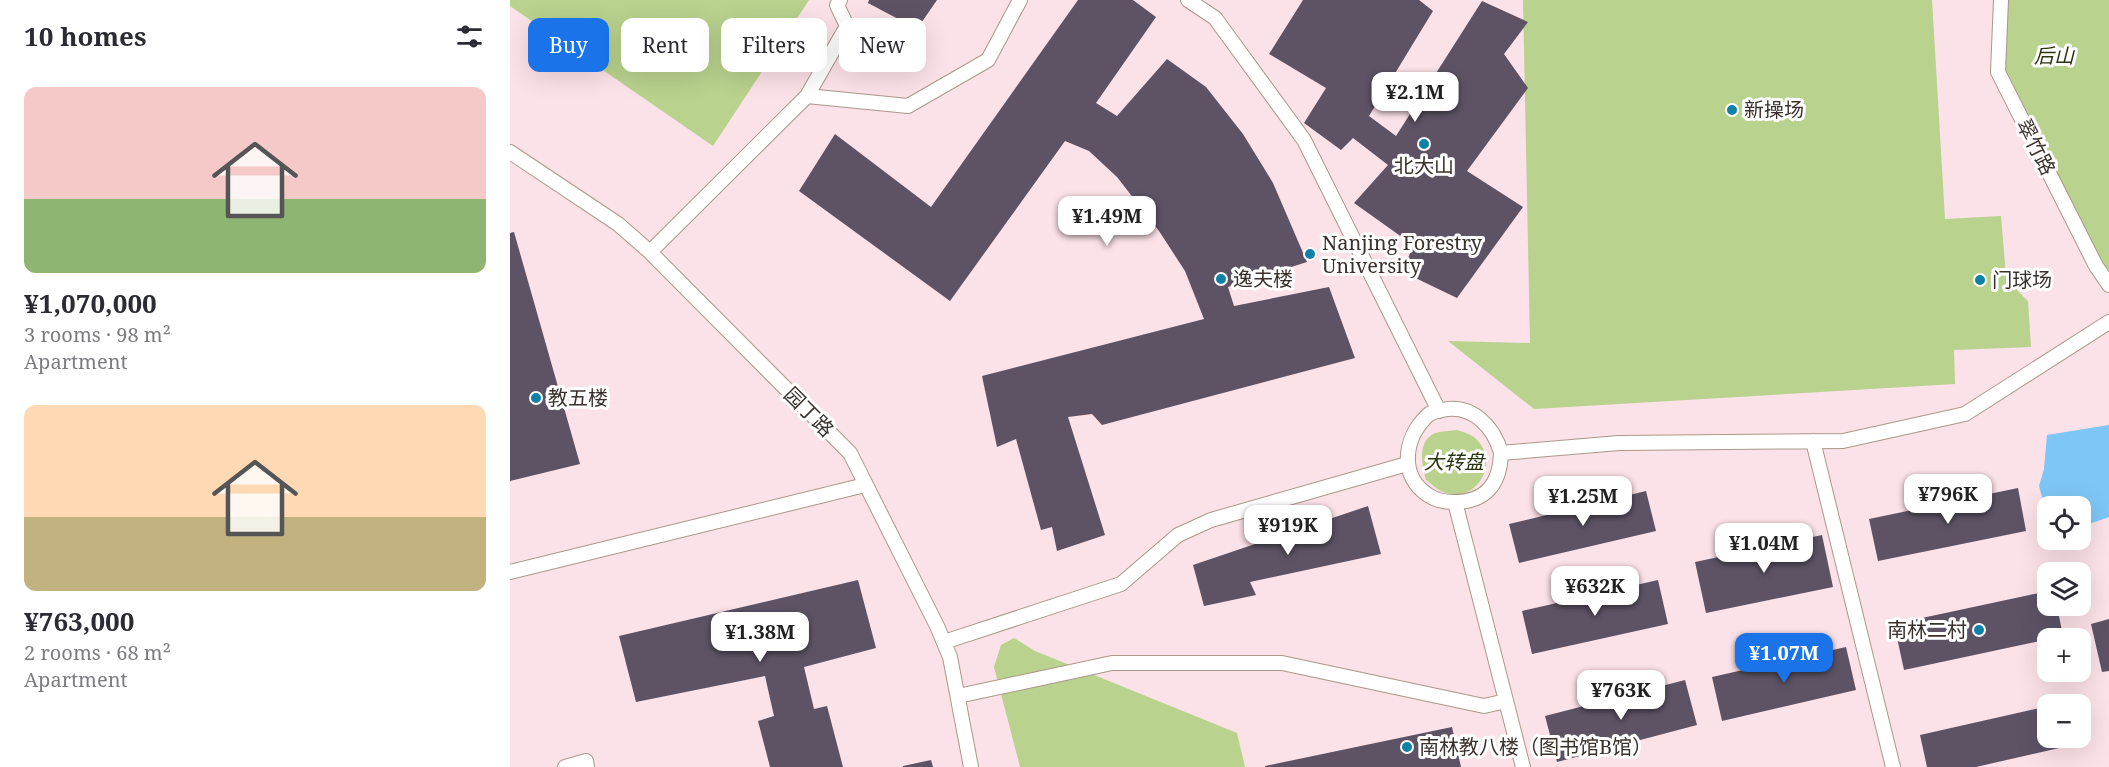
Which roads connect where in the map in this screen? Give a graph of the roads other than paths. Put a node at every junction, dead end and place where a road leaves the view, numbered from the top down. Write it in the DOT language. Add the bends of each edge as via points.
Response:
graph roads {
  1 [pos="840,0"];
  2 [pos="1020,0"];
  3 [pos="1188,0"];
  4 [pos="2001,0"];
  5 [pos="807,96"];
  6 [pos="510,152"];
  7 [pos="650,252"];
  8 [pos="2109,285"];
  9 [pos="2109,322"];
  10 [pos="1439,411"];
  11 [pos="1813,441"];
  12 [pos="1501,453"];
  13 [pos="1407,464"];
  14 [pos="865,485"];
  15 [pos="1455,502"];
  16 [pos="510,572"];
  17 [pos="944,642"];
  18 [pos="958,696"];
  19 [pos="1506,701"];
  20 [pos="565,767"];
  21 [pos="587,767"];
  22 [pos="971,767"];
  23 [pos="1523,767"];
  24 [pos="1893,767"];
  1 -- 5 [label="lane" via="837,5 847,26"];
  2 -- 5 [label="lane" via="988,60 908,106"];
  3 -- 10 [label="lane" via="1215,18 1304,140"];
  4 -- 8 [label="lane, 翠竹路" via="1998,72"];
  5 -- 7 [label="lane"];
  6 -- 7 [label="lane, 园丁路" via="618,224"];
  7 -- 14 [label="lane, 园丁路" via="850,453"];
  9 -- 11 [label="lane" via="1965,414 1843,441"];
  10 -- 12 [label="lane" via="1468,411 1497,438"];
  10 -- 13 [label="lane" via="1429,413 1416,427 1408,444"];
  11 -- 12 [label="lane" via="1619,443"];
  11 -- 24 [label="lane"];
  12 -- 15 [label="lane" via="1501,469 1484,494 1468,502"];
  13 -- 15 [label="lane" via="1414,481 1428,496"];
  13 -- 17 [label="lane" via="1211,520 1178,536 1121,584"];
  14 -- 16 [label="lane"];
  14 -- 17 [label="lane, 园丁路"];
  15 -- 19 [label="lane"];
  17 -- 18 [label="lane, 园丁路"];
  18 -- 19 [label="lane" via="1112,663 1282,663 1484,706"];
  18 -- 22 [label="lane, 园丁路"];
  19 -- 23 [label="lane"];
  20 -- 21 [label="lane" via="586,761"];
}
